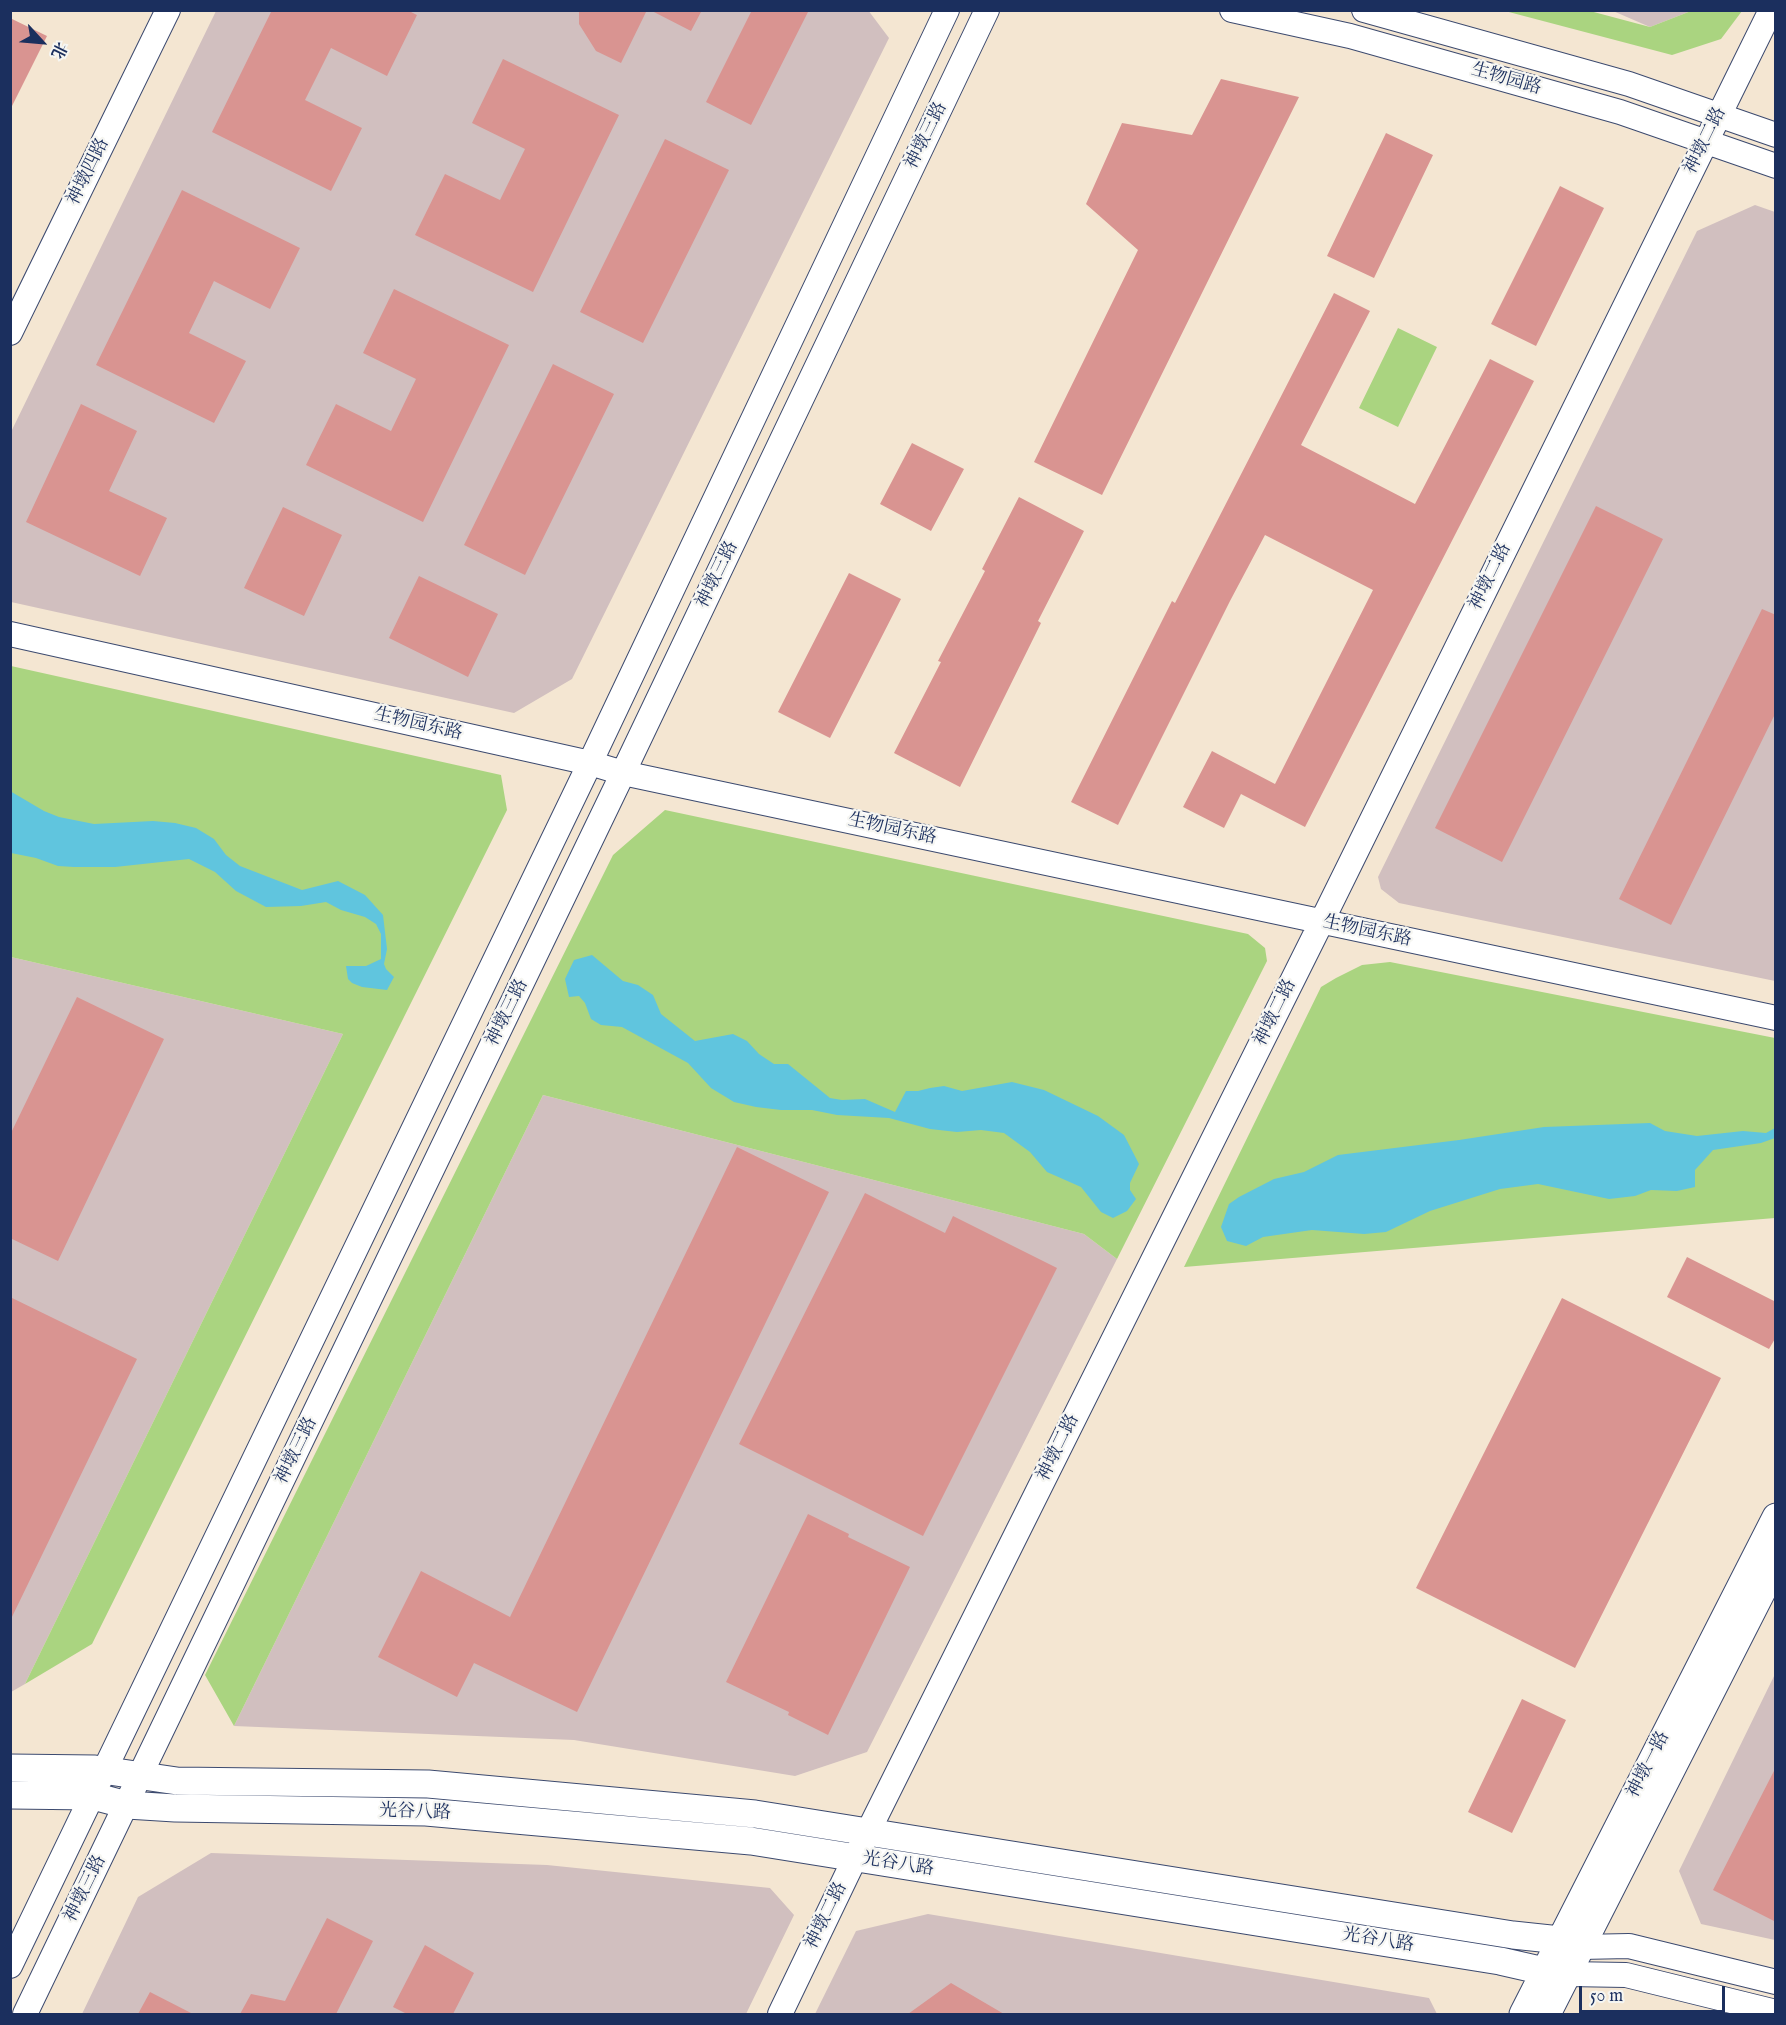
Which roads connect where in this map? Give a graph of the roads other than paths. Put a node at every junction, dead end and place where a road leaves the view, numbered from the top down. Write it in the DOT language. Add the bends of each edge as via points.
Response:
graph roads {
  1 [pos="168,10"];
  2 [pos="947,10"];
  3 [pos="987,10"];
  4 [pos="1232,10"];
  5 [pos="1364,10"];
  6 [pos="1771,10"];
  7 [pos="1719,116"];
  8 [pos="1776,135"];
  9 [pos="1706,141"];
  10 [pos="1776,166"];
  11 [pos="10,333"];
  12 [pos="10,634"];
  13 [pos="590,763"];
  14 [pos="623,773"];
  15 [pos="1321,922"];
  16 [pos="1776,1018"];
  17 [pos="1776,1517"];
  18 [pos="1776,1564"];
  19 [pos="10,1768"];
  20 [pos="103,1771"];
  21 [pos="141,1777"];
  22 [pos="10,1795"];
  23 [pos="93,1796"];
  24 [pos="127,1805"];
  25 [pos="868,1833"];
  26 [pos="855,1858"];
  27 [pos="1570,1944"];
  28 [pos="10,1966"];
  29 [pos="1556,1972"];
  30 [pos="1776,1982"];
  31 [pos="1776,2012"];
  32 [pos="25,2014"];
  33 [pos="780,2014"];
  34 [pos="1523,2014"];
  35 [pos="1547,2014"];
  1 -- 11 [label="street, 神墩四路"];
  2 -- 13 [label="street, 神墩三路"];
  3 -- 14 [label="street, 神墩三路"];
  4 -- 9 [label="street, 生物园路" via="1350,36 1620,112"];
  5 -- 7 [label="street, 生物园路" via="1629,84"];
  6 -- 7 [label="street, 神墩二路"];
  7 -- 8 [label="street, 生物园路"];
  7 -- 9 [label="street, 神墩二路"];
  9 -- 10 [label="street, 生物园路"];
  9 -- 15 [label="street, 神墩二路"];
  12 -- 13 [label="street, 生物园东路"];
  13 -- 14 [label="street, 生物园东路"];
  13 -- 20 [label="street, 神墩三路"];
  14 -- 15 [label="street, 生物园东路"];
  14 -- 21 [label="street, 神墩三路"];
  15 -- 16 [label="street, 生物园东路"];
  15 -- 25 [label="street, 神墩二路"];
  17 -- 27 [label="main road, 神墩一路"];
  18 -- 27 [label="main road, 神墩一路"];
  19 -- 20 [label="main road, 光谷八路"];
  20 -- 21 [label="main road, 光谷八路"];
  20 -- 23 [label="street, 神墩三路"];
  21 -- 24 [label="street, 神墩三路"];
  21 -- 25 [label="main road, 光谷八路" via="177,1781 428,1784 755,1814"];
  22 -- 23 [label="main road, 光谷八路"];
  23 -- 24 [label="main road, 光谷八路"];
  23 -- 28 [label="street, 神墩三路"];
  24 -- 26 [label="main road, 光谷八路" via="426,1812 751,1841"];
  24 -- 32 [label="street, 神墩三路"];
  25 -- 26 [label="street, 神墩二路"];
  25 -- 27 [label="main road, 光谷八路"];
  26 -- 29 [label="main road, 光谷八路"];
  26 -- 33 [label="street, 神墩二路"];
  27 -- 29 [label="main road, 神墩一路"];
  27 -- 30 [label="street, 光谷八路" via="1629,1946"];
  29 -- 31 [label="street, 光谷八路" via="1626,1975"];
  29 -- 34 [label="main road, 神墩一路"];
  29 -- 35 [label="main road, 神墩一路"];
}
